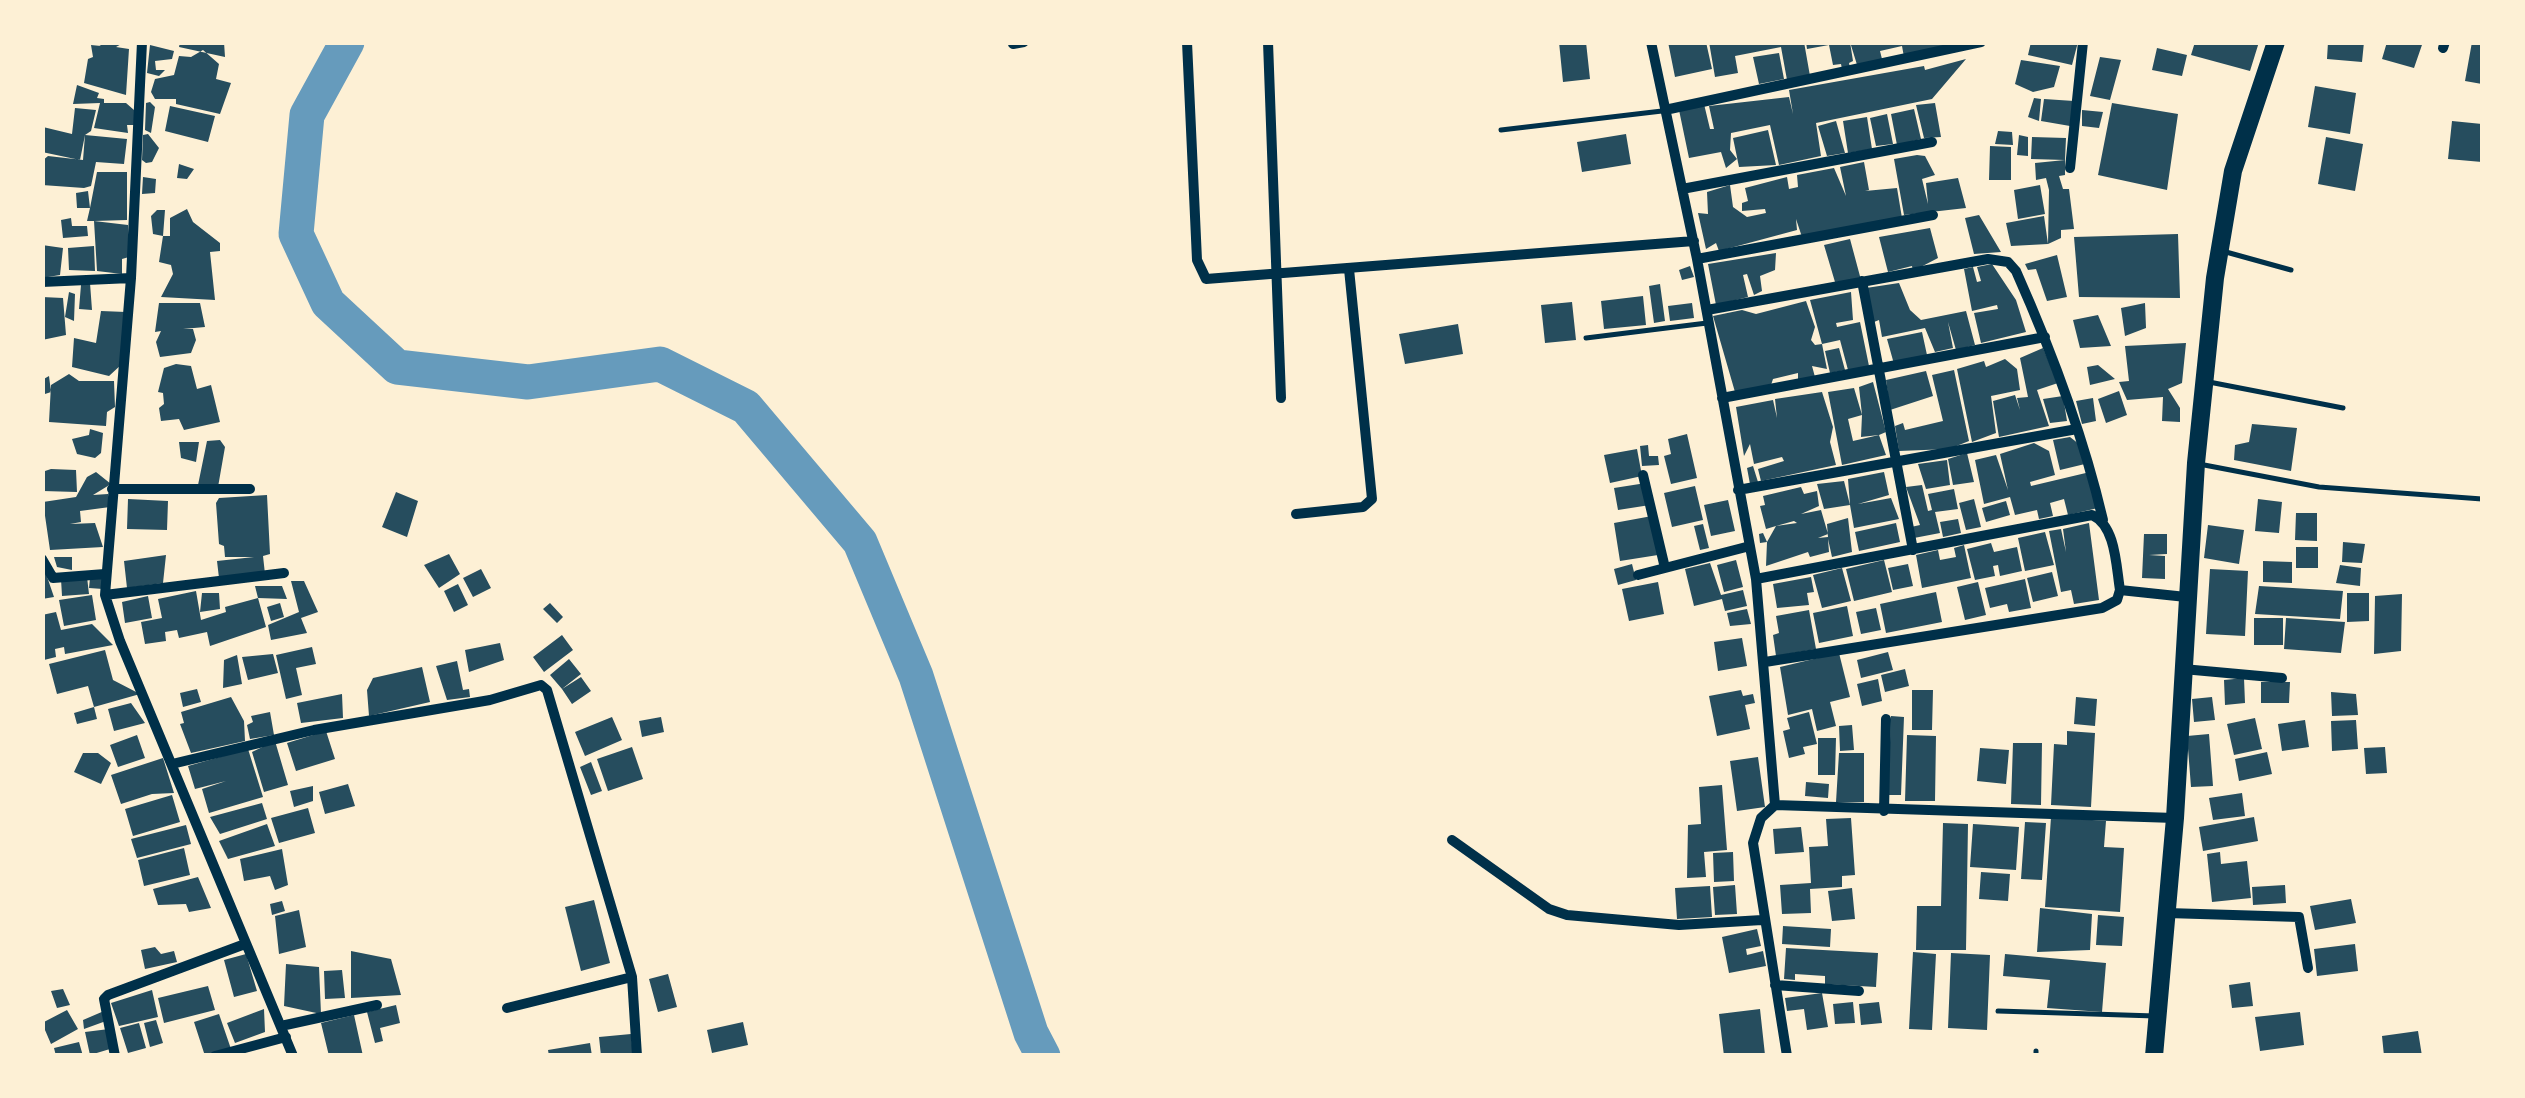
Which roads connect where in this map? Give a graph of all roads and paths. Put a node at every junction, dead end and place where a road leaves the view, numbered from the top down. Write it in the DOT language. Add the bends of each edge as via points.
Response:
graph roads {
  1 [pos="142,42"];
  2 [pos="1187,42"];
  3 [pos="1268,42"];
  4 [pos="1651,42"];
  5 [pos="1981,42"];
  6 [pos="2083,42"];
  7 [pos="2276,42"];
  8 [pos="1666,110"];
  9 [pos="1502,130"];
  10 [pos="1932,142"];
  11 [pos="2070,168"];
  12 [pos="1682,189"];
  13 [pos="1933,215"];
  14 [pos="1694,241"];
  15 [pos="2218,249"];
  16 [pos="1698,259"];
  17 [pos="1349,269"];
  18 [pos="2291,270"];
  19 [pos="1274,275"];
  20 [pos="131,278"];
  21 [pos="1862,281"];
  22 [pos="42,282"];
  23 [pos="1707,310"];
  24 [pos="1709,323"];
  25 [pos="2045,336"];
  26 [pos="1586,338"];
  27 [pos="1878,369"];
  28 [pos="2206,382"];
  29 [pos="1281,398"];
  30 [pos="1722,398"];
  31 [pos="2343,408"];
  32 [pos="2077,429"];
  33 [pos="1895,458"];
  34 [pos="2196,464"];
  35 [pos="1644,475"];
  36 [pos="112,489"];
  37 [pos="250,490"];
  38 [pos="1738,490"];
  39 [pos="2482,500"];
  40 [pos="1296,514"];
  41 [pos="2103,520"];
  42 [pos="1750,546"];
  43 [pos="1913,550"];
  44 [pos="42,559"];
  45 [pos="1665,568"];
  46 [pos="284,573"];
  47 [pos="104,574"];
  48 [pos="1638,574"];
  49 [pos="1756,579"];
  50 [pos="2120,590"];
  51 [pos="106,595"];
  52 [pos="2186,597"];
  53 [pos="1764,662"];
  54 [pos="2182,669"];
  55 [pos="2282,678"];
  56 [pos="1886,719"];
  57 [pos="172,764"];
  58 [pos="1775,805"];
  59 [pos="1884,811"];
  60 [pos="2175,818"];
  61 [pos="1452,840"];
  62 [pos="2166,913"];
  63 [pos="1762,920"];
  64 [pos="245,944"];
  65 [pos="2308,968"];
  66 [pos="632,978"];
  67 [pos="1774,985"];
  68 [pos="1859,992"];
  69 [pos="377,1005"];
  70 [pos="507,1008"];
  71 [pos="1998,1011"];
  72 [pos="2156,1016"];
  73 [pos="283,1031"];
  74 [pos="115,1056"];
  75 [pos="215,1056"];
  76 [pos="293,1056"];
  77 [pos="638,1056"];
  78 [pos="1788,1056"];
  79 [pos="2154,1056"];
  1 -- 20 [label="street"];
  2 -- 19 [label="street" via="1200,272 1206,279"];
  3 -- 19 [label="street"];
  4 -- 8 [label="street"];
  5 -- 8 [label="street"];
  6 -- 11 [label="street"];
  7 -- 15 [label="highway" via="2235,162"];
  8 -- 9 [label="lane"];
  8 -- 12 [label="street"];
  10 -- 12 [label="street"];
  12 -- 14 [label="street"];
  13 -- 16 [label="street"];
  14 -- 16 [label="street"];
  14 -- 17 [label="street"];
  15 -- 18 [label="lane"];
  15 -- 28 [label="highway"];
  16 -- 23 [label="street"];
  17 -- 19 [label="street"];
  17 -- 40 [label="street" via="1372,499 1364,506"];
  19 -- 29 [label="street"];
  20 -- 22 [label="street"];
  20 -- 36 [label="street"];
  21 -- 23 [label="street"];
  21 -- 25 [label="street" via="1988,259 2008,262"];
  21 -- 27 [label="street"];
  23 -- 24 [label="street"];
  24 -- 26 [label="lane"];
  24 -- 30 [label="street"];
  25 -- 27 [label="street"];
  25 -- 32 [label="street"];
  27 -- 30 [label="street"];
  27 -- 33 [label="street"];
  28 -- 31 [label="lane"];
  28 -- 34 [label="highway"];
  30 -- 38 [label="street"];
  32 -- 33 [label="street"];
  32 -- 41 [label="street"];
  33 -- 38 [label="street"];
  33 -- 43 [label="street"];
  34 -- 39 [label="lane" via="2318,487"];
  34 -- 52 [label="highway"];
  35 -- 45 [label="street"];
  36 -- 37 [label="street"];
  36 -- 47 [label="street"];
  38 -- 42 [label="street"];
  41 -- 43 [label="street" via="2070,518"];
  41 -- 50 [label="street"];
  42 -- 45 [label="street"];
  42 -- 49 [label="street"];
  43 -- 49 [label="street"];
  44 -- 47 [label="street" via="54,578"];
  45 -- 48 [label="street"];
  46 -- 51 [label="street"];
  47 -- 51 [label="street"];
  49 -- 53 [label="street"];
  50 -- 52 [label="street"];
  50 -- 53 [label="street" via="2118,600 2102,608"];
  51 -- 57 [label="street"];
  52 -- 54 [label="highway"];
  53 -- 58 [label="street"];
  54 -- 55 [label="street"];
  54 -- 60 [label="highway"];
  56 -- 59 [label="street"];
  57 -- 64 [label="street"];
  57 -- 66 [label="street" via="540,685 547,690"];
  58 -- 59 [label="street"];
  58 -- 63 [label="street" via="1761,818 1752,843"];
  59 -- 60 [label="street"];
  60 -- 62 [label="highway"];
  61 -- 63 [label="street" via="1566,915 1679,925"];
  62 -- 65 [label="street" via="2299,916"];
  62 -- 72 [label="highway"];
  63 -- 67 [label="street"];
  64 -- 73 [label="street"];
  64 -- 74 [label="street" via="108,994"];
  66 -- 70 [label="street"];
  66 -- 77 [label="street"];
  67 -- 68 [label="street"];
  67 -- 78 [label="street"];
  69 -- 73 [label="street"];
  71 -- 72 [label="lane"];
  72 -- 79 [label="highway"];
  73 -- 75 [label="street"];
  73 -- 76 [label="street"];
}
